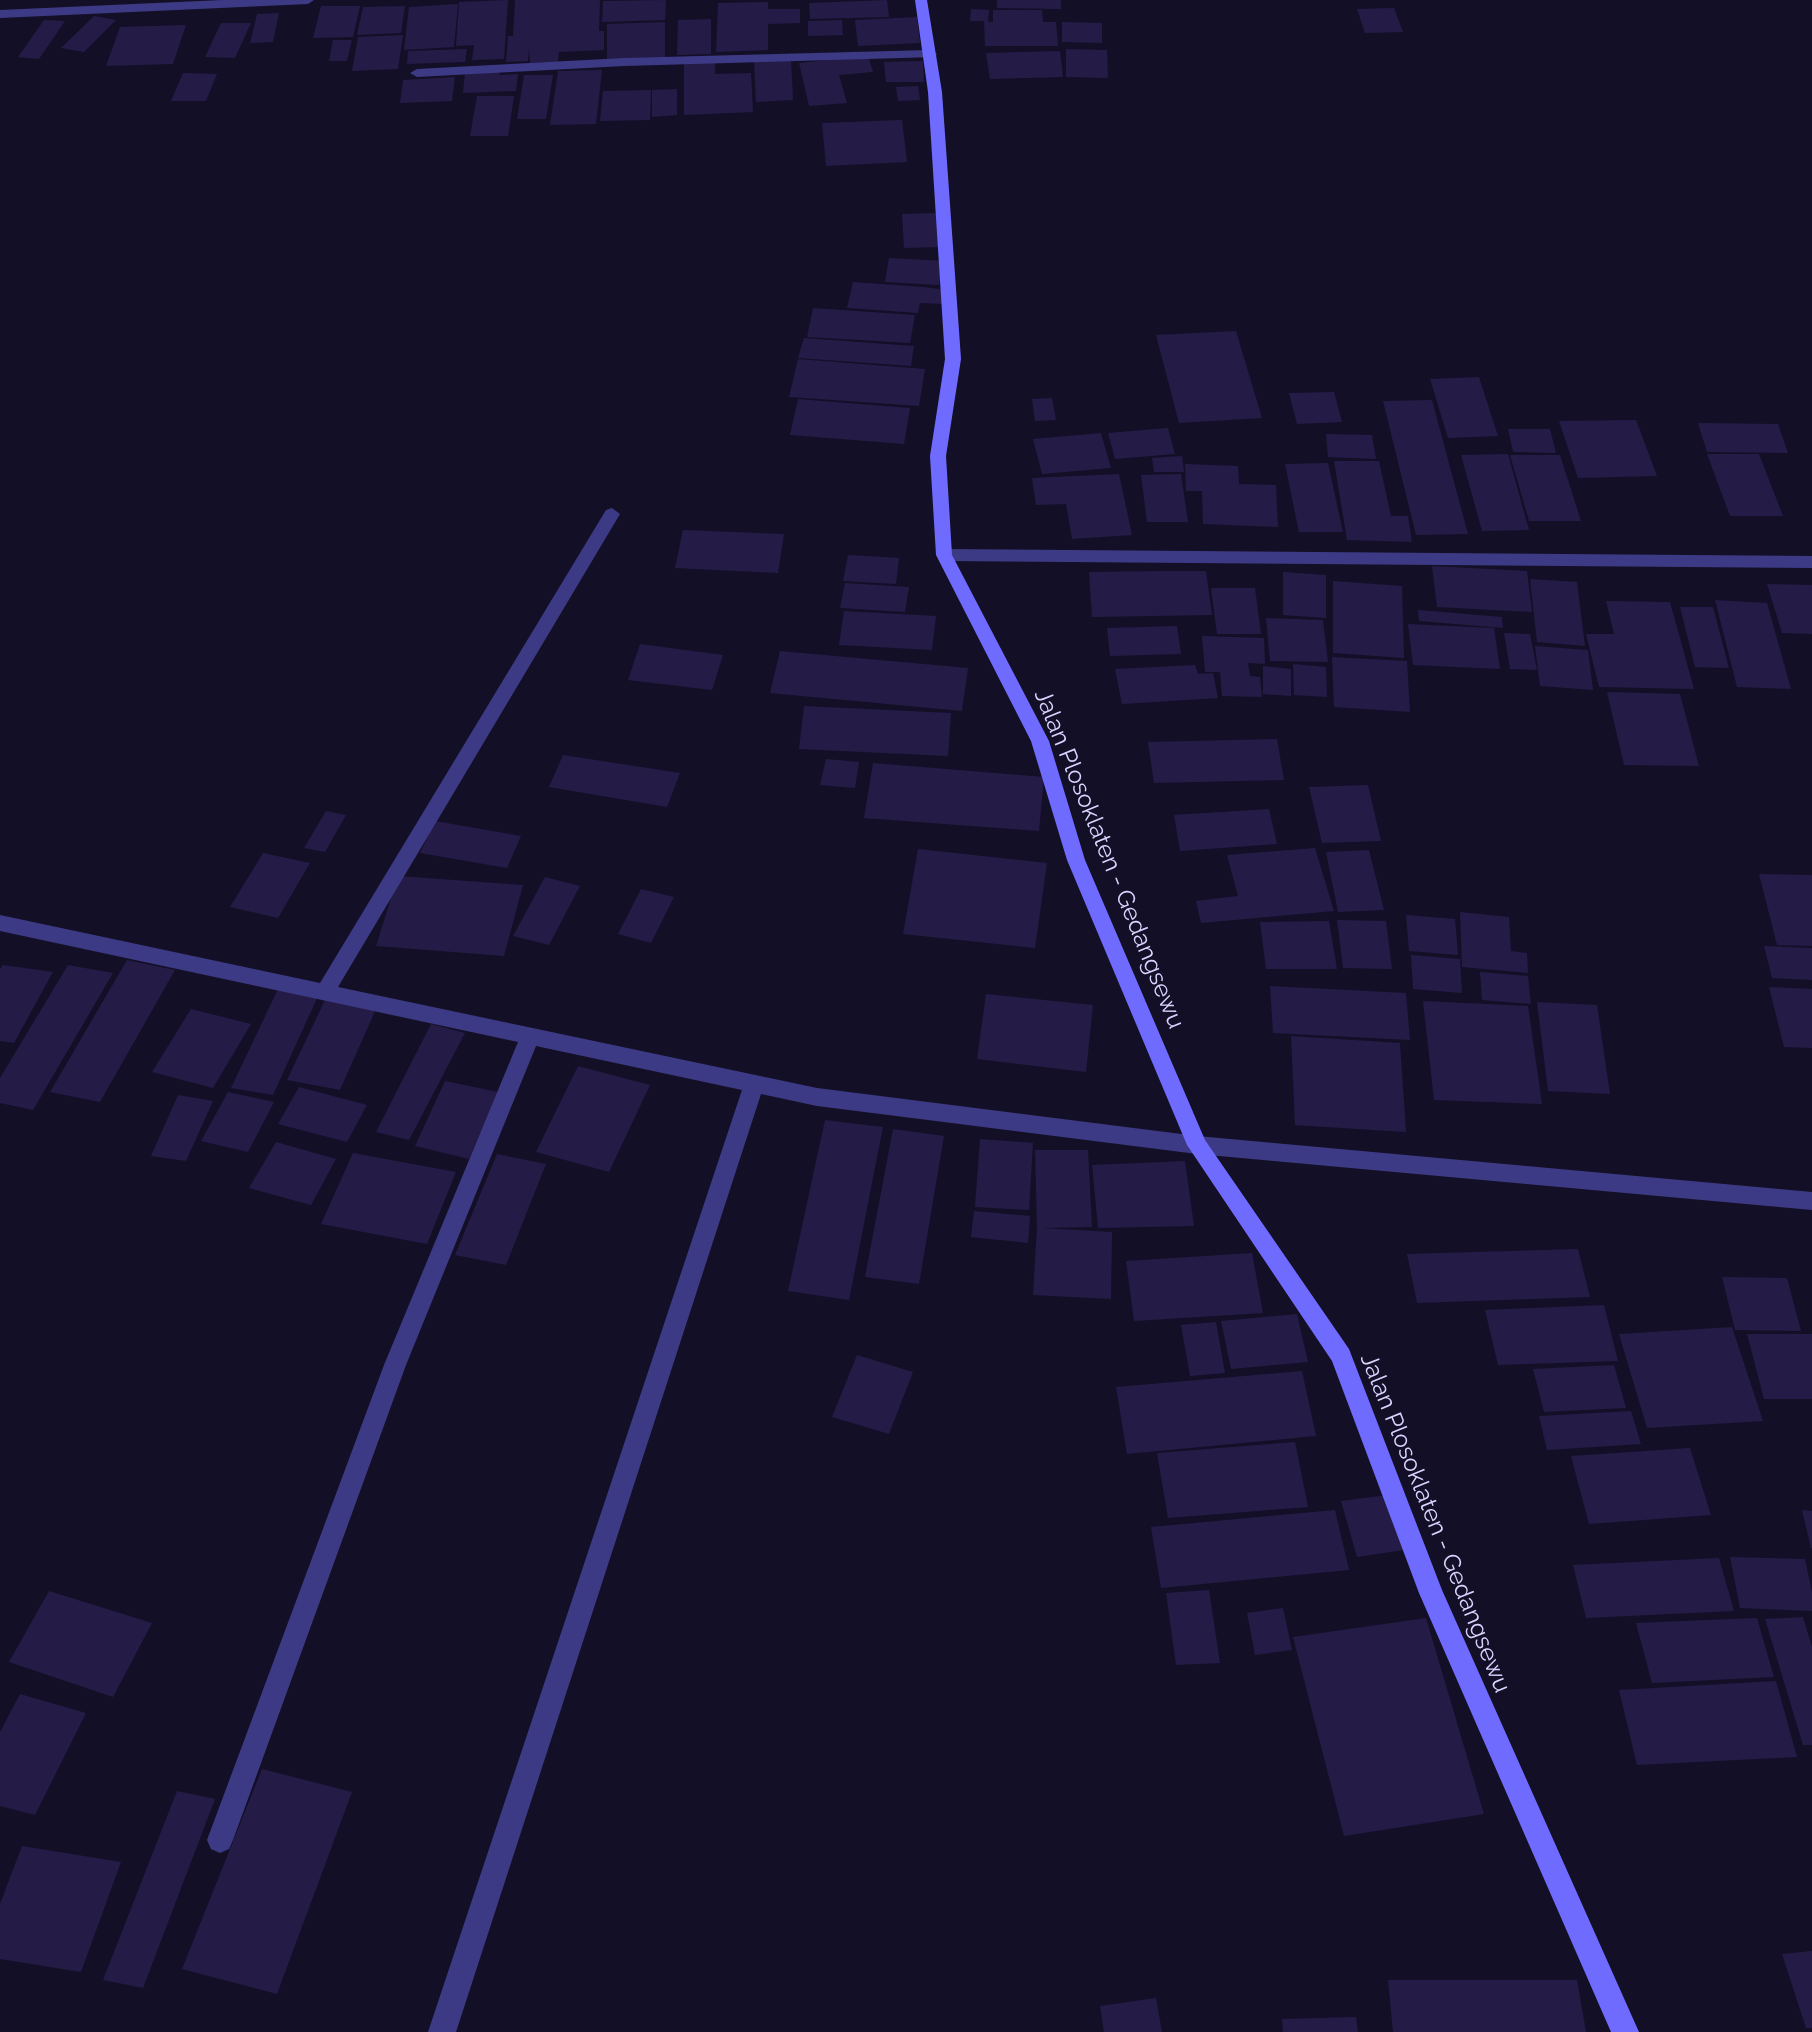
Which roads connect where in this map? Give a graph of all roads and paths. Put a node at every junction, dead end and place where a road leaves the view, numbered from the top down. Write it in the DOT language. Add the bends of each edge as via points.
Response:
graph roads {
  1 [pos="308,0"];
  2 [pos="921,0"];
  3 [pos="120,5"];
  4 [pos="0,14"];
  5 [pos="930,54"];
  6 [pos="417,73"];
  7 [pos="612,514"];
  8 [pos="944,555"];
  9 [pos="1812,562"];
  10 [pos="0,923"];
  11 [pos="325,992"];
  12 [pos="530,1036"];
  13 [pos="754,1083"];
  14 [pos="1197,1145"];
  15 [pos="1812,1201"];
  16 [pos="220,1840"];
  17 [pos="442,2032"];
  18 [pos="1625,2032"];
  1 -- 3 [label="street"];
  2 -- 5 [label="main road, Jalan Plosoklaten - Gedangsewu"];
  3 -- 4 [label="street"];
  5 -- 6 [label="street"];
  5 -- 8 [label="main road, Jalan Plosoklaten - Gedangsewu" via="953,359 938,456"];
  7 -- 11 [label="street"];
  8 -- 9 [label="street"];
  8 -- 14 [label="main road, Jalan Plosoklaten - Gedangsewu" via="1040,741 1076,860"];
  10 -- 11 [label="street"];
  11 -- 12 [label="street"];
  12 -- 13 [label="street"];
  12 -- 16 [label="street" via="395,1365"];
  13 -- 14 [label="street" via="817,1097"];
  13 -- 17 [label="street"];
  14 -- 15 [label="street"];
  14 -- 18 [label="main road, Jalan Plosoklaten - Gedangsewu" via="1341,1356 1431,1593"];
}
